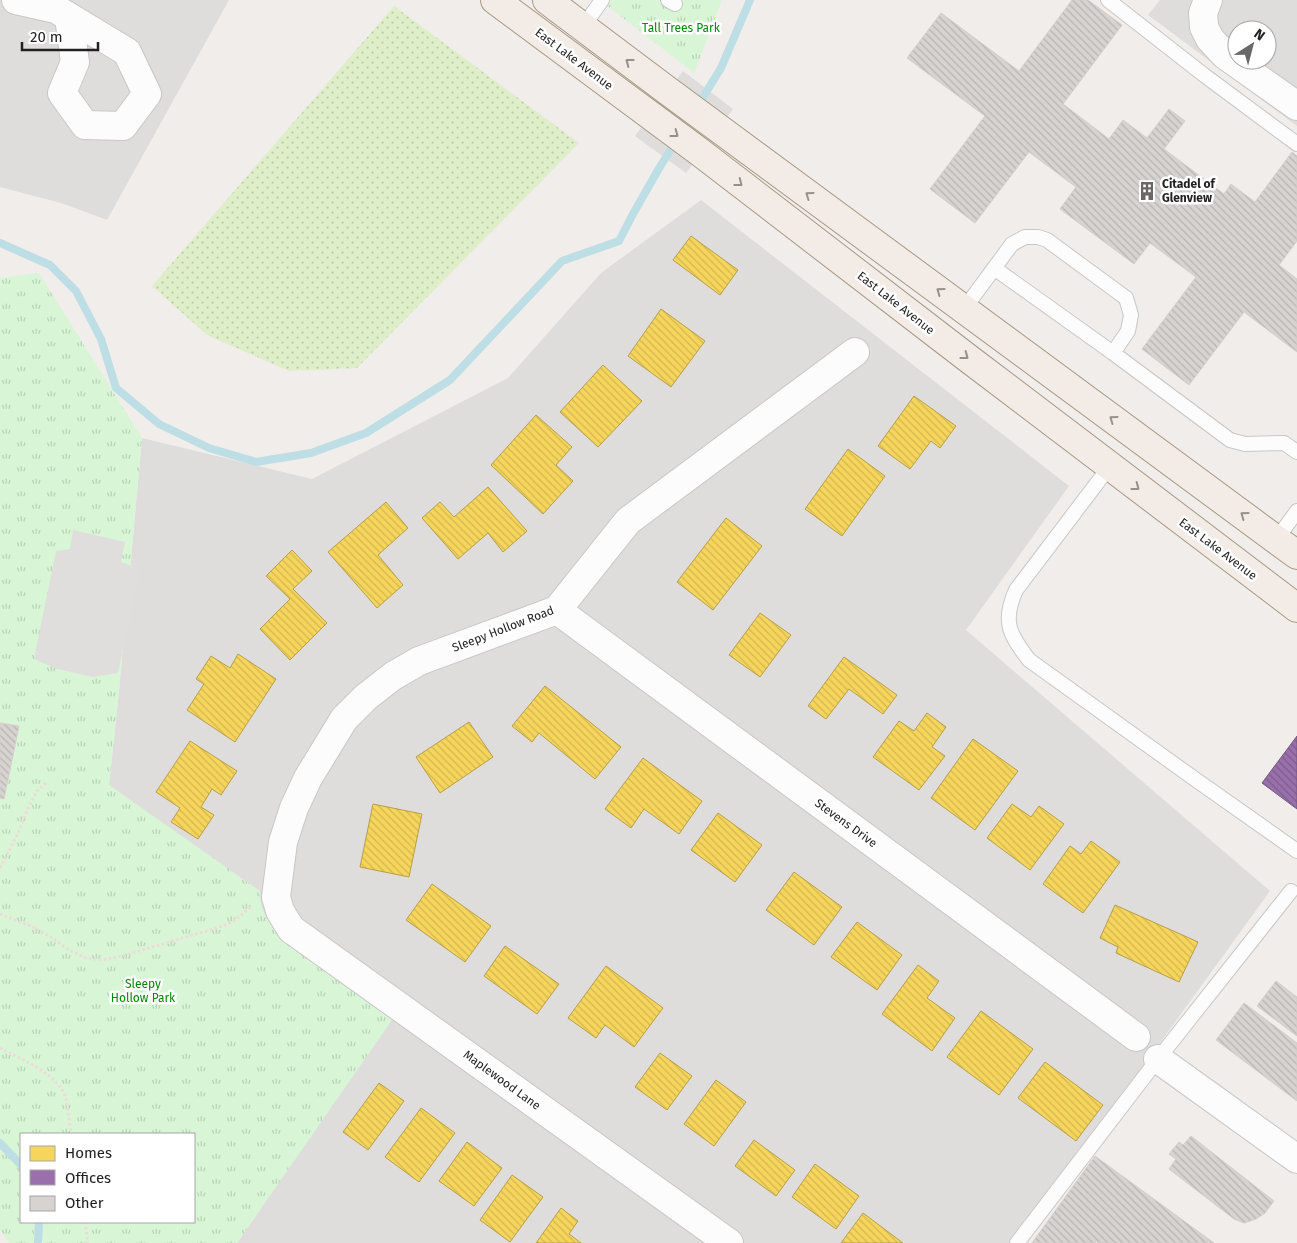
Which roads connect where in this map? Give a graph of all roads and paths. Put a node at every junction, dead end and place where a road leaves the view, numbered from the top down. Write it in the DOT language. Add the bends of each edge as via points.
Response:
graph roads {
  1 [pos="16,0"];
  2 [pos="495,0"];
  3 [pos="547,0"];
  4 [pos="602,0"];
  5 [pos="1108,0"];
  6 [pos="1208,0"];
  7 [pos="70,17"];
  8 [pos="583,27"];
  9 [pos="1297,106"];
  10 [pos="1297,144"];
  11 [pos="994,268"];
  12 [pos="964,308"];
  13 [pos="855,352"];
  14 [pos="1113,353"];
  15 [pos="1297,452"];
  16 [pos="1110,466"];
  17 [pos="1297,511"];
  18 [pos="1287,547"];
  19 [pos="1297,608"];
  20 [pos="557,610"];
  21 [pos="47,782"];
  22 [pos="1297,852"];
  23 [pos="0,868"];
  24 [pos="1290,891"];
  25 [pos="253,904"];
  26 [pos="280,911"];
  27 [pos="0,914"];
  28 [pos="1136,1037"];
  29 [pos="0,1048"];
  30 [pos="1158,1060"];
  31 [pos="71,1133"];
  32 [pos="1297,1159"];
  33 [pos="85,1223"];
  34 [pos="88,1243"];
  35 [pos="729,1243"];
  36 [pos="1017,1243"];
  1 -- 7 [label="street" via="56,9"];
  2 -- 16 [label="main road, East Lake Avenue, one-way"];
  3 -- 8 [label="main road"];
  4 -- 8 [label="lane"];
  5 -- 10 [label="lane"];
  6 -- 9 [label="street" via="1203,13 1204,27 1210,39 1225,55"];
  12 -- 8 [label="main road, one-way"];
  11 -- 12 [label="lane"];
  11 -- 14 [label="lane"];
  11 -- 14 [label="lane" via="1012,244 1025,237 1047,240 1126,298 1131,315 1128,331"];
  18 -- 12 [label="main road, one-way"];
  13 -- 20 [label="street, Sleepy Hollow Road" via="628,521"];
  14 -- 15 [label="lane" via="1230,440 1245,444 1284,443"];
  16 -- 19 [label="main road, East Lake Avenue, one-way"];
  16 -- 22 [label="lane" via="1016,590 1010,603 1009,627 1015,642 1029,660"];
  17 -- 18 [label="lane"];
  20 -- 26 [label="street, Sleepy Hollow Road" via="419,661 392,676 344,719 294,808 283,842 278,878 276,897"];
  20 -- 28 [label="street, Stevens Drive"];
  21 -- 23 [label="path" via="28,808"];
  24 -- 30 [label="lane"];
  25 -- 27 [label="path" via="224,926 103,960 86,958 31,926"];
  26 -- 35 [label="street, Maplewood Lane" via="291,928"];
  29 -- 31 [label="path" via="48,1075 58,1085 65,1096"];
  30 -- 32 [label="street"];
  30 -- 36 [label="lane"];
  33 -- 34 [label="path"];
}
